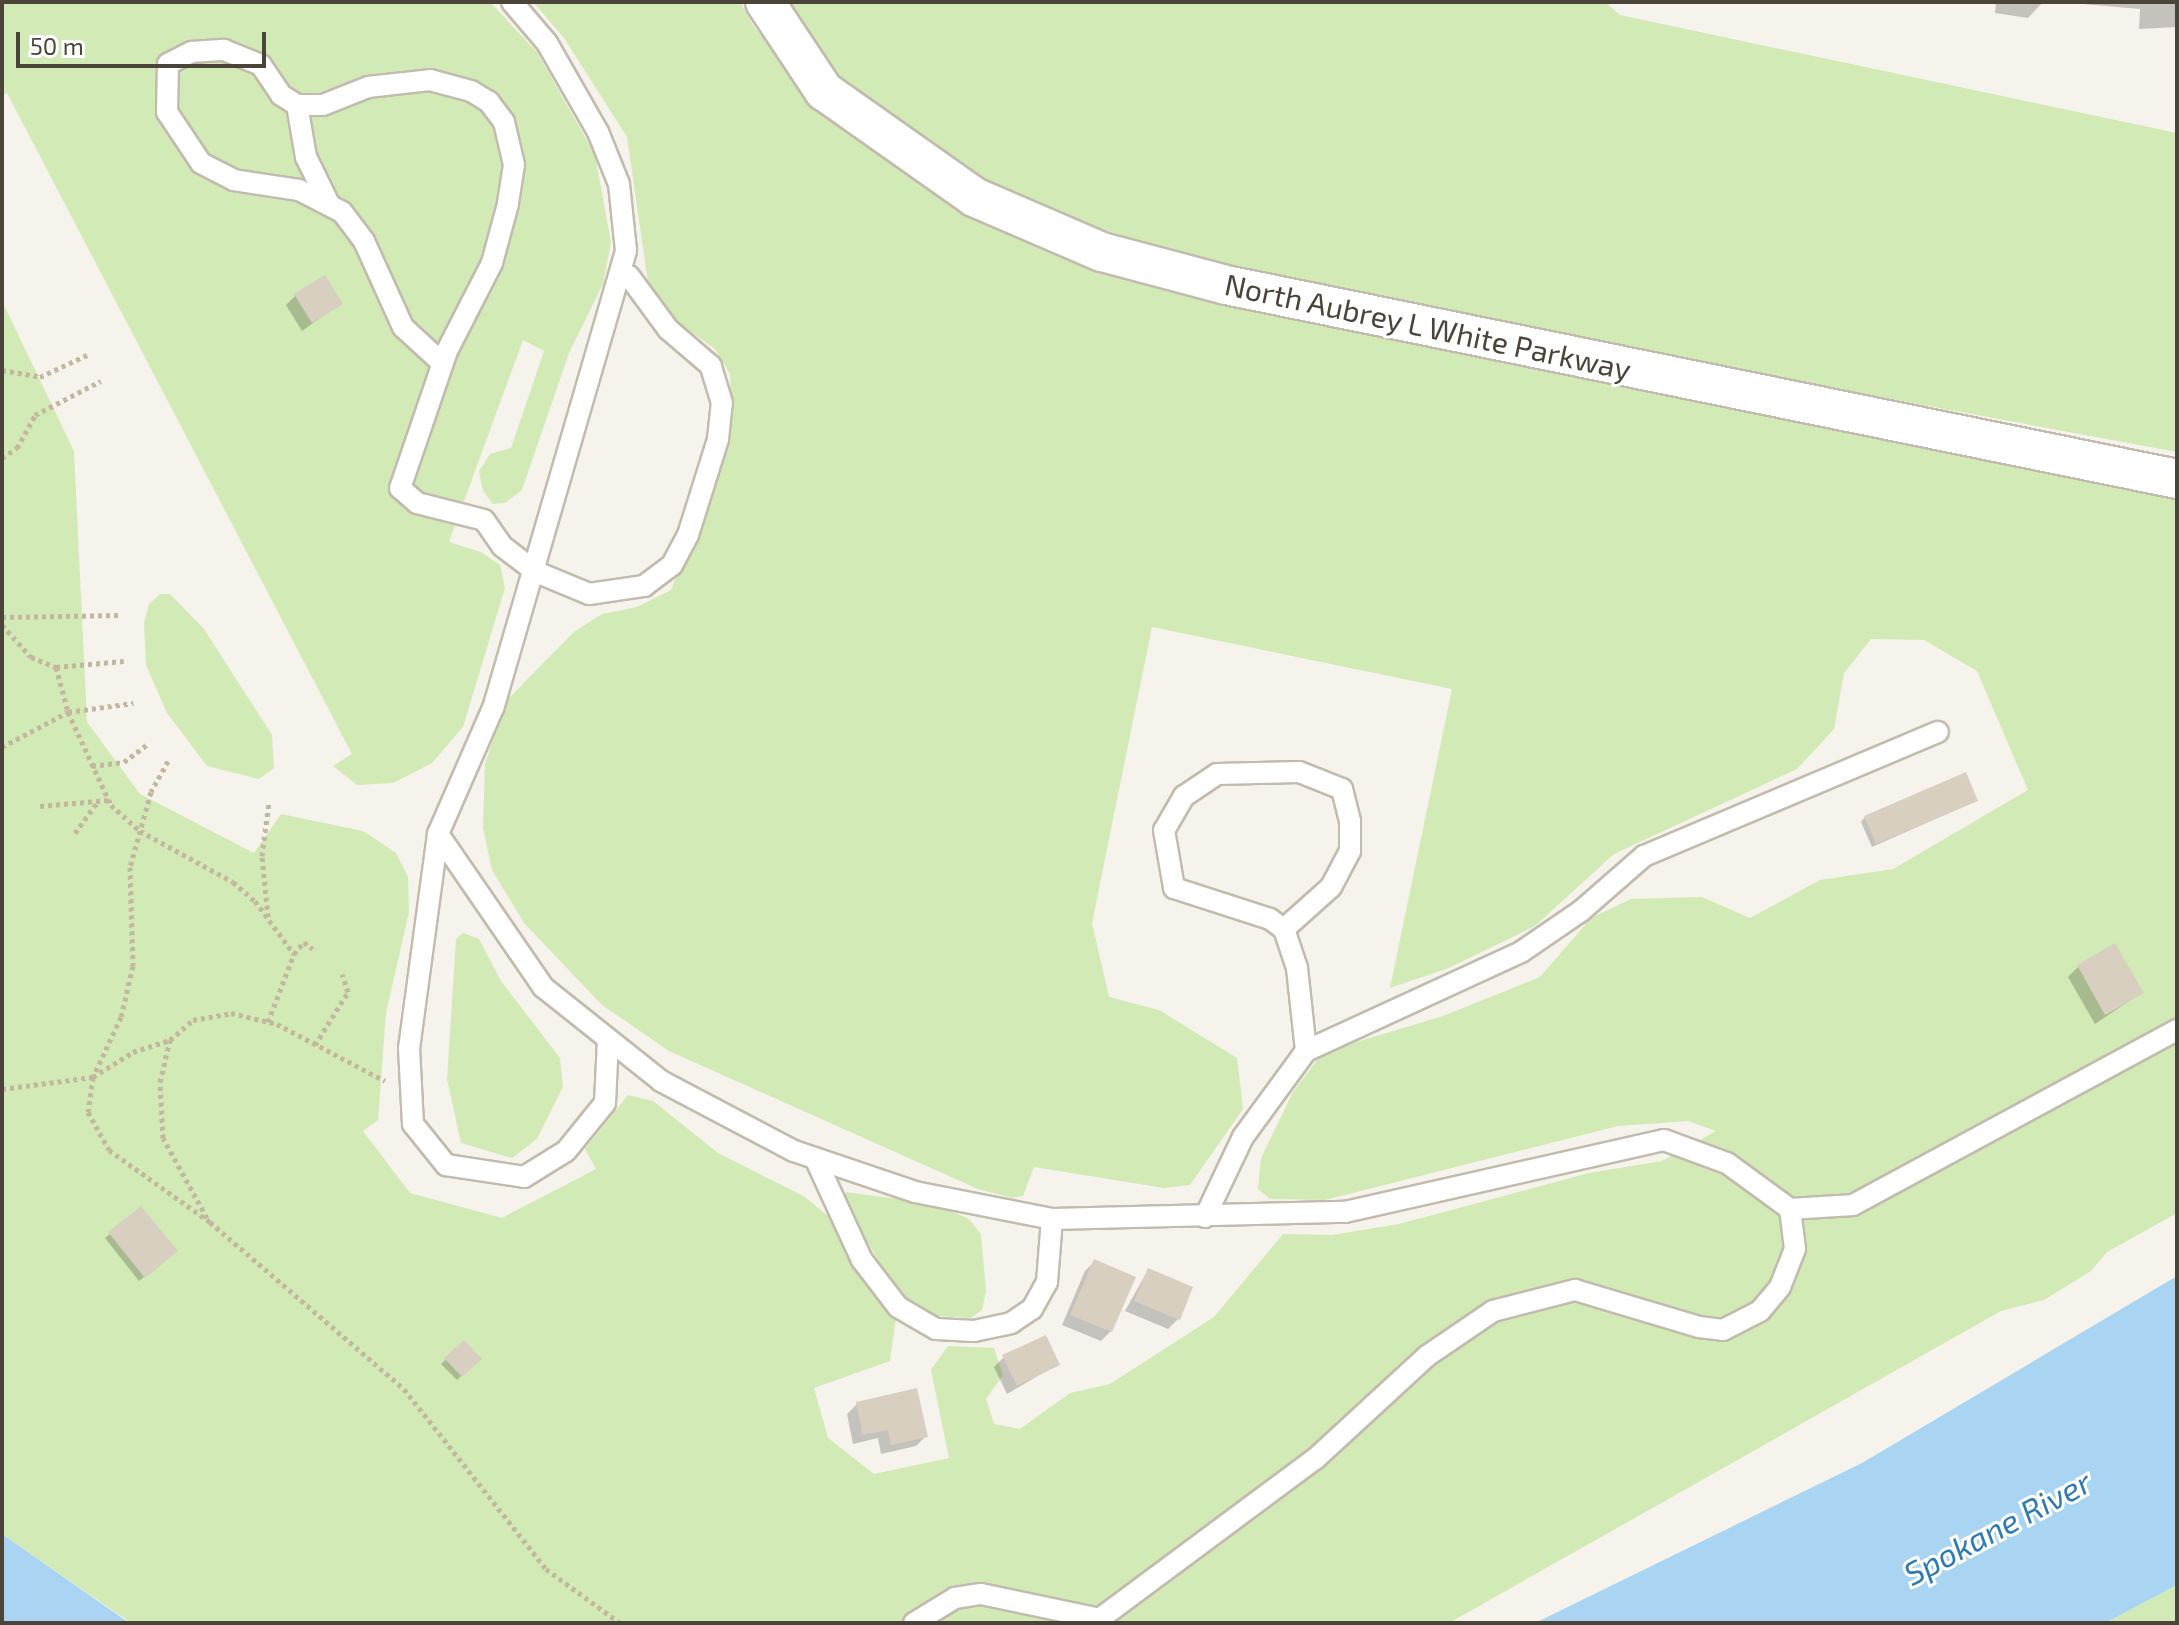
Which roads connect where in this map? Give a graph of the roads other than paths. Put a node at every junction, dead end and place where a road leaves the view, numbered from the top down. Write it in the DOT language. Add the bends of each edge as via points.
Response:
graph roads {
  1 [pos="512,2"];
  2 [pos="765,2"];
  3 [pos="297,105"];
  4 [pos="329,204"];
  5 [pos="629,276"];
  6 [pos="442,363"];
  7 [pos="2177,479"];
  8 [pos="536,572"];
  9 [pos="1938,732"];
  10 [pos="438,834"];
  11 [pos="1284,929"];
  12 [pos="2177,1030"];
  13 [pos="608,1039"];
  14 [pos="1306,1051"];
  15 [pos="815,1158"];
  16 [pos="1790,1209"];
  17 [pos="1205,1217"];
  18 [pos="1052,1219"];
  19 [pos="1095,1620"];
  20 [pos="914,1623"];
  1 -- 8 [label="lane" via="547,43 598,132 619,184 626,251 558,475"];
  2 -- 7 [label="street, North Aubrey L White Parkway" via="824,91 974,197 1102,252 1226,285"];
  3 -- 4 [label="lane" via="306,157"];
  3 -- 4 [label="lane" via="281,95 261,65 224,50 192,52 168,64 167,112 201,163 234,180 299,190"];
  3 -- 6 [label="lane" via="323,105 368,87 430,80 471,91 504,122 514,165 505,216 492,263"];
  4 -- 6 [label="lane" via="364,241 403,327"];
  5 -- 8 [label="lane" via="668,329 711,366 722,403 718,439 688,535 672,565 644,586 614,594 589,594"];
  6 -- 8 [label="lane" via="400,488 417,503 484,520 502,546"];
  8 -- 10 [label="lane" via="493,708"];
  9 -- 14 [label="lane" via="1644,856 1581,911 1521,952"];
  10 -- 13 [label="lane" via="543,987"];
  10 -- 13 [label="lane" via="409,1048 413,1124 446,1165 524,1177 566,1151 605,1103"];
  11 -- 11 [label="lane" via="1270,919 1174,888 1164,830 1184,796 1217,774 1299,772 1342,789 1350,851 1331,887"];
  11 -- 14 [label="lane" via="1297,968"];
  12 -- 16 [label="lane" via="1853,1205"];
  13 -- 15 [label="lane" via="661,1081"];
  14 -- 17 [label="lane" via="1243,1137"];
  15 -- 18 [label="lane" via="915,1192"];
  15 -- 18 [label="lane" via="862,1260 898,1307 936,1329 974,1331 1011,1323 1032,1309 1047,1282"];
  16 -- 17 [label="lane" via="1727,1163 1664,1140 1345,1212"];
  16 -- 19 [label="lane" via="1795,1249 1780,1287 1760,1311 1723,1330 1575,1290 1493,1311 1427,1356 1315,1459"];
  17 -- 18 [label="lane"];
  19 -- 20 [label="lane" via="981,1594 955,1598"];
}
